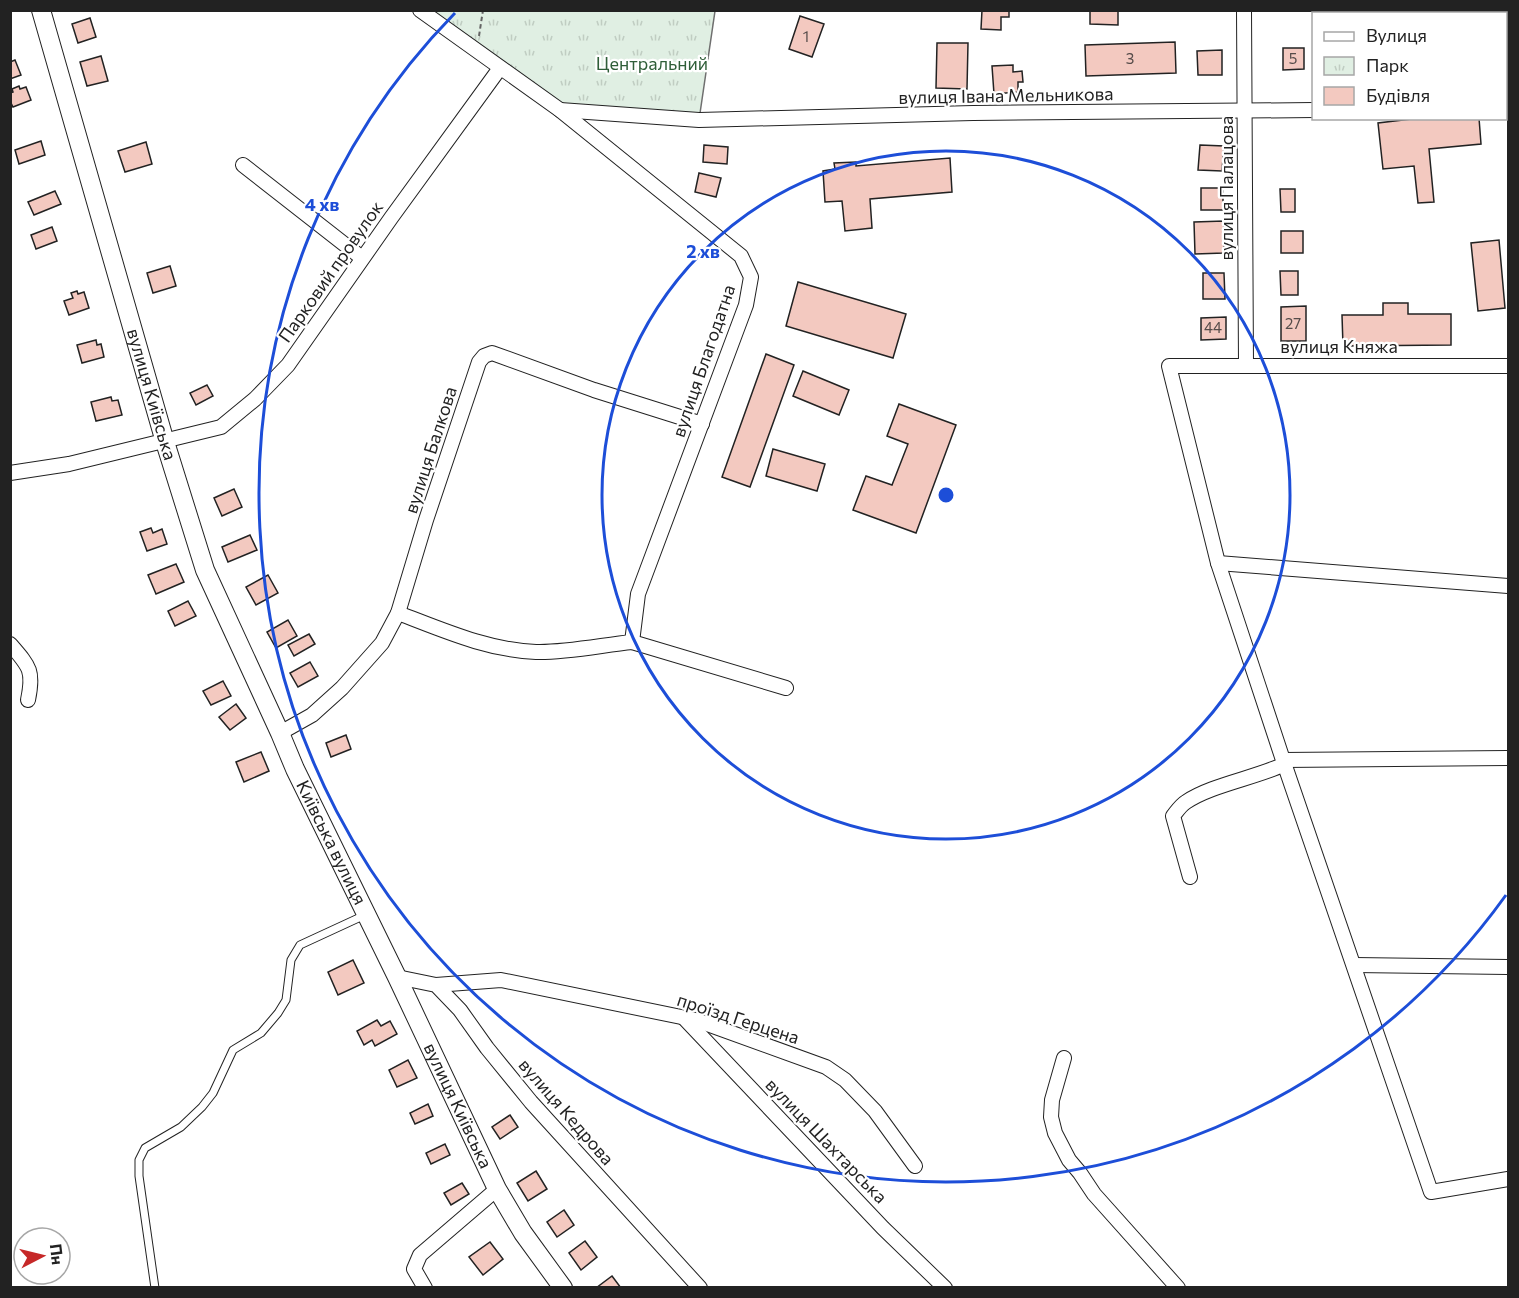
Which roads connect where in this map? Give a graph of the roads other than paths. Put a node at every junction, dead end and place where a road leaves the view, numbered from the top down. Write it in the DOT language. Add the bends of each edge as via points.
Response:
graph roads {
  1 [pos="41,10"];
  2 [pos="420,10"];
  3 [pos="1244,10"];
  4 [pos="500,68"];
  5 [pos="560,110"];
  6 [pos="1244,110"];
  7 [pos="1312,110"];
  8 [pos="243,165"];
  9 [pos="362,258"];
  10 [pos="1245,365"];
  11 [pos="1509,366"];
  12 [pos="702,424"];
  13 [pos="165,442"];
  14 [pos="10,473"];
  15 [pos="1218,563"];
  16 [pos="1509,586"];
  17 [pos="398,613"];
  18 [pos="632,642"];
  19 [pos="10,644"];
  20 [pos="786,688"];
  21 [pos="27,700"];
  22 [pos="280,734"];
  23 [pos="1509,758"];
  24 [pos="1284,762"];
  25 [pos="295,769"];
  26 [pos="1190,877"];
  27 [pos="366,915"];
  28 [pos="1354,965"];
  29 [pos="1509,967"];
  30 [pos="397,977"];
  31 [pos="436,985"];
  32 [pos="684,1018"];
  33 [pos="1064,1058"];
  34 [pos="915,1166"];
  35 [pos="1509,1179"];
  36 [pos="497,1189"];
  37 [pos="155,1287"];
  38 [pos="425,1287"];
  39 [pos="563,1287"];
  40 [pos="700,1287"];
  41 [pos="945,1287"];
  42 [pos="1178,1287"];
  1 -- 13 [label="main road, вулиця Київська"];
  2 -- 4 [label="street, вулиця Благодатна"];
  3 -- 6 [label="street, вулиця Палацова"];
  4 -- 5 [label="street, вулиця Благодатна"];
  4 -- 9 [label="street, Парковий провулок"];
  5 -- 6 [label="street, вулиця Івана Мельникова" via="699,120"];
  5 -- 12 [label="street, вулиця Благодатна" via="741,256 751,277 746,305"];
  6 -- 7 [label="street, вулиця Івана Мельникова"];
  6 -- 10 [label="street, вулиця Палацова"];
  8 -- 9 [label="street"];
  9 -- 13 [label="street, Парковий провулок" via="288,365 255,399 221,427"];
  10 -- 11 [label="street, вулиця Княжа"];
  10 -- 15 [label="street, вулиця Княжа" via="1169,366"];
  12 -- 17 [label="street, вулиця Балкова" via="492,353 484,356"];
  12 -- 18 [label="street, вулиця Благодатна" via="638,594"];
  13 -- 14 [label="street, Парковий провулок"];
  13 -- 22 [label="main road, вулиця Київська" via="205,570"];
  15 -- 16 [label="street"];
  15 -- 24 [label="street"];
  17 -- 18 [label="street" via="502,649 537,652"];
  17 -- 22 [label="street, вулиця Балкова" via="382,643 342,688 312,715"];
  18 -- 20 [label="street"];
  19 -- 21 [label="street" via="24,660 32,678"];
  22 -- 25 [label="main road, вулиця Київська"];
  23 -- 24 [label="street"];
  24 -- 26 [label="street" via="1264,774 1185,802 1173,816"];
  24 -- 28 [label="street"];
  25 -- 27 [label="main road, Київська вулиця"];
  27 -- 30 [label="main road, вулиця Київська"];
  27 -- 37 [label="lane" via="300,945 291,960 286,1000 278,1013 261,1033 233,1050 202,1107 182,1127 145,1148 139,1160 139,1176"];
  28 -- 29 [label="street"];
  28 -- 35 [label="street" via="1431,1192"];
  30 -- 31 [label="street"];
  30 -- 36 [label="main road, вулиця Київська"];
  31 -- 32 [label="street, проїзд Герцена" via="501,980"];
  31 -- 40 [label="street, вулиця Кедрова" via="531,1102"];
  32 -- 34 [label="street, проїзд Герцена" via="826,1066 875,1111"];
  32 -- 41 [label="street, вулиця Шахтарська" via="883,1228"];
  33 -- 42 [label="street" via="1052,1100 1055,1133 1094,1194"];
  36 -- 38 [label="street" via="420,1255 414,1269"];
  36 -- 39 [label="main road, вулиця Київська" via="523,1233"];
}
